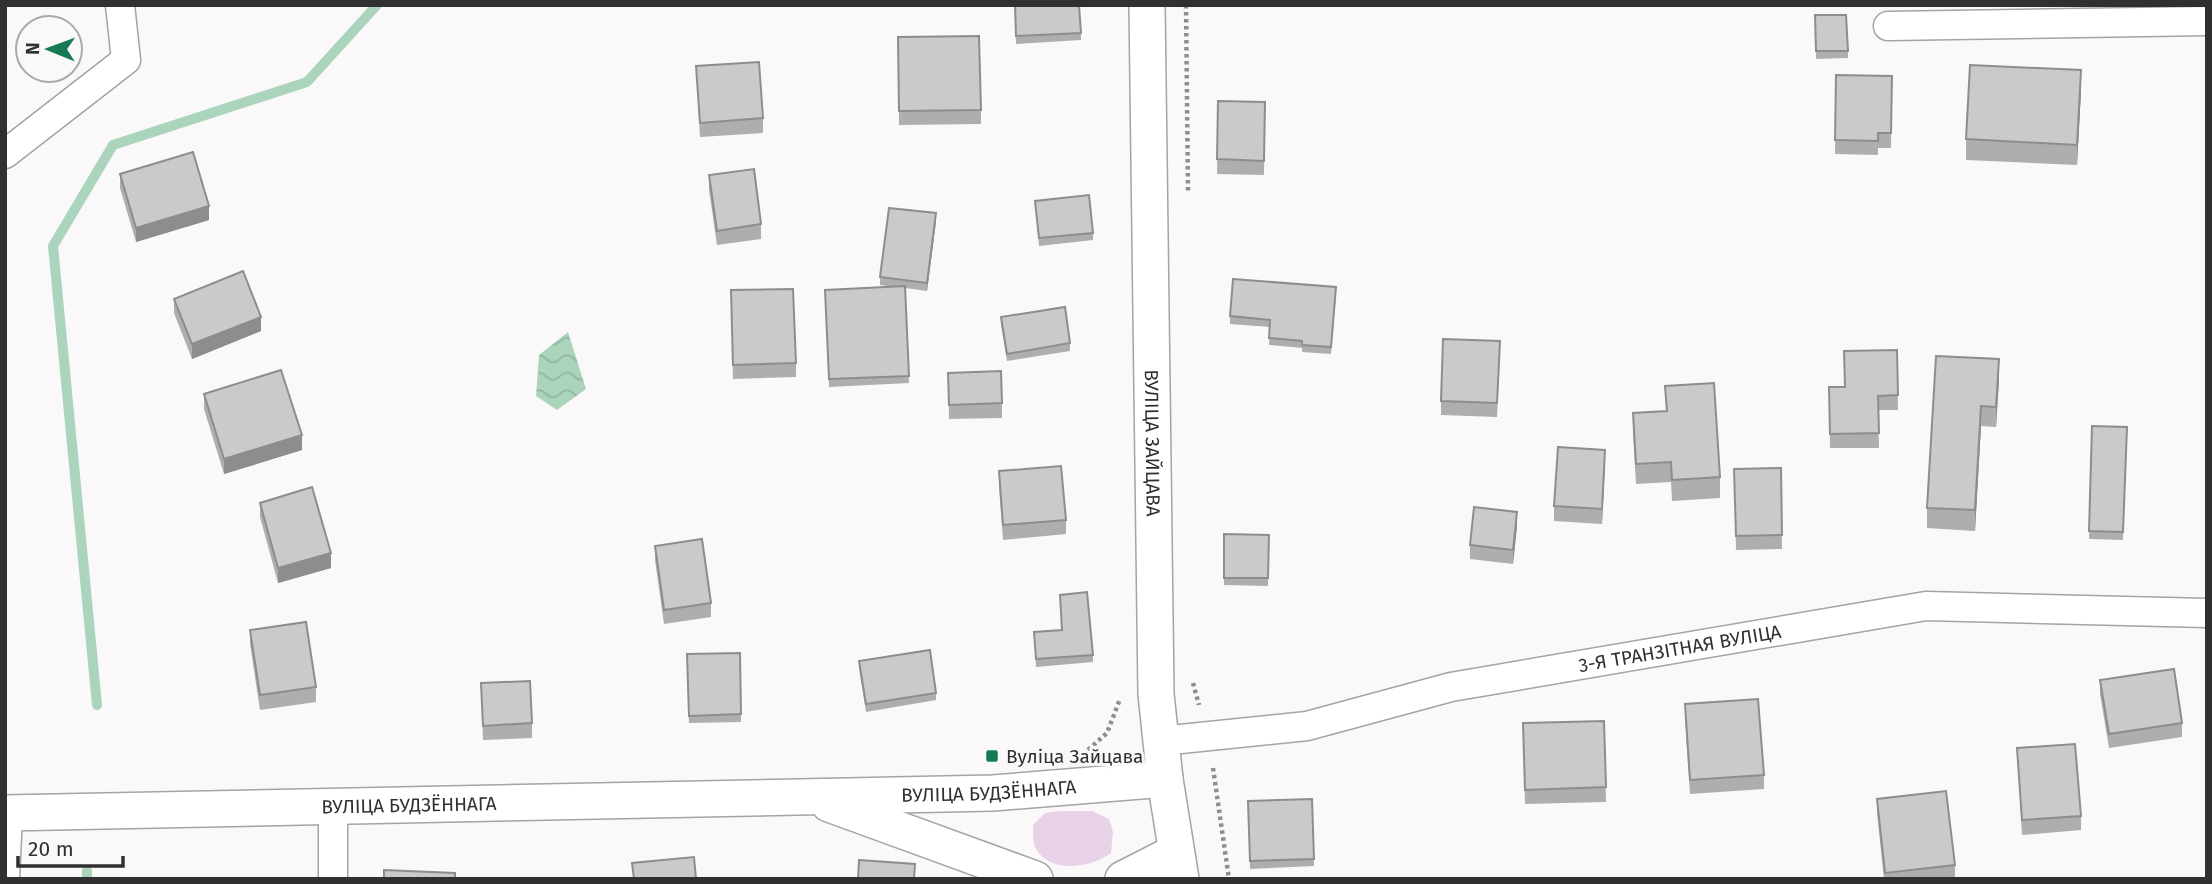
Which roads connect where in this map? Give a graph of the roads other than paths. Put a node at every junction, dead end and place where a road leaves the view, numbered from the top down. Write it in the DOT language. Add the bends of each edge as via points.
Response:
graph roads {
  1 [pos="120,5"];
  2 [pos="1147,5"];
  3 [pos="2207,21"];
  4 [pos="1888,26"];
  5 [pos="5,154"];
  6 [pos="2207,613"];
  7 [pos="1161,741"];
  8 [pos="1165,779"];
  9 [pos="812,798"];
  10 [pos="333,805"];
  11 [pos="6,813"];
  12 [pos="1179,866"];
  13 [pos="5,879"];
  14 [pos="333,879"];
  15 [pos="1035,879"];
  16 [pos="1123,879"];
  1 -- 5 [label="street" via="125,60"];
  2 -- 7 [label="street, ВУЛІЦА ЗАЙЦАВА" via="1156,694"];
  3 -- 4 [label="street"];
  6 -- 7 [label="street, 3-Я ТРАНЗІТНАЯ ВУЛІЦА" via="1926,606 1451,687 1307,726"];
  7 -- 8 [label="street, ВУЛІЦА ЗАЙЦАВА"];
  8 -- 9 [label="street, ВУЛІЦА БУДЗЁННАГА" via="993,793"];
  8 -- 12 [label="street, ВУЛІЦА ЗАЙЦАВА"];
  9 -- 10 [label="street, ВУЛІЦА БУДЗЁННАГА"];
  9 -- 15 [label="street, ВУЛІЦА БУДЗЁННАГА"];
  10 -- 11 [label="street, ВУЛІЦА БУДЗЁННАГА"];
  10 -- 14 [label="street"];
  11 -- 13 [label="street"];
  12 -- 16 [label="street"];
}
